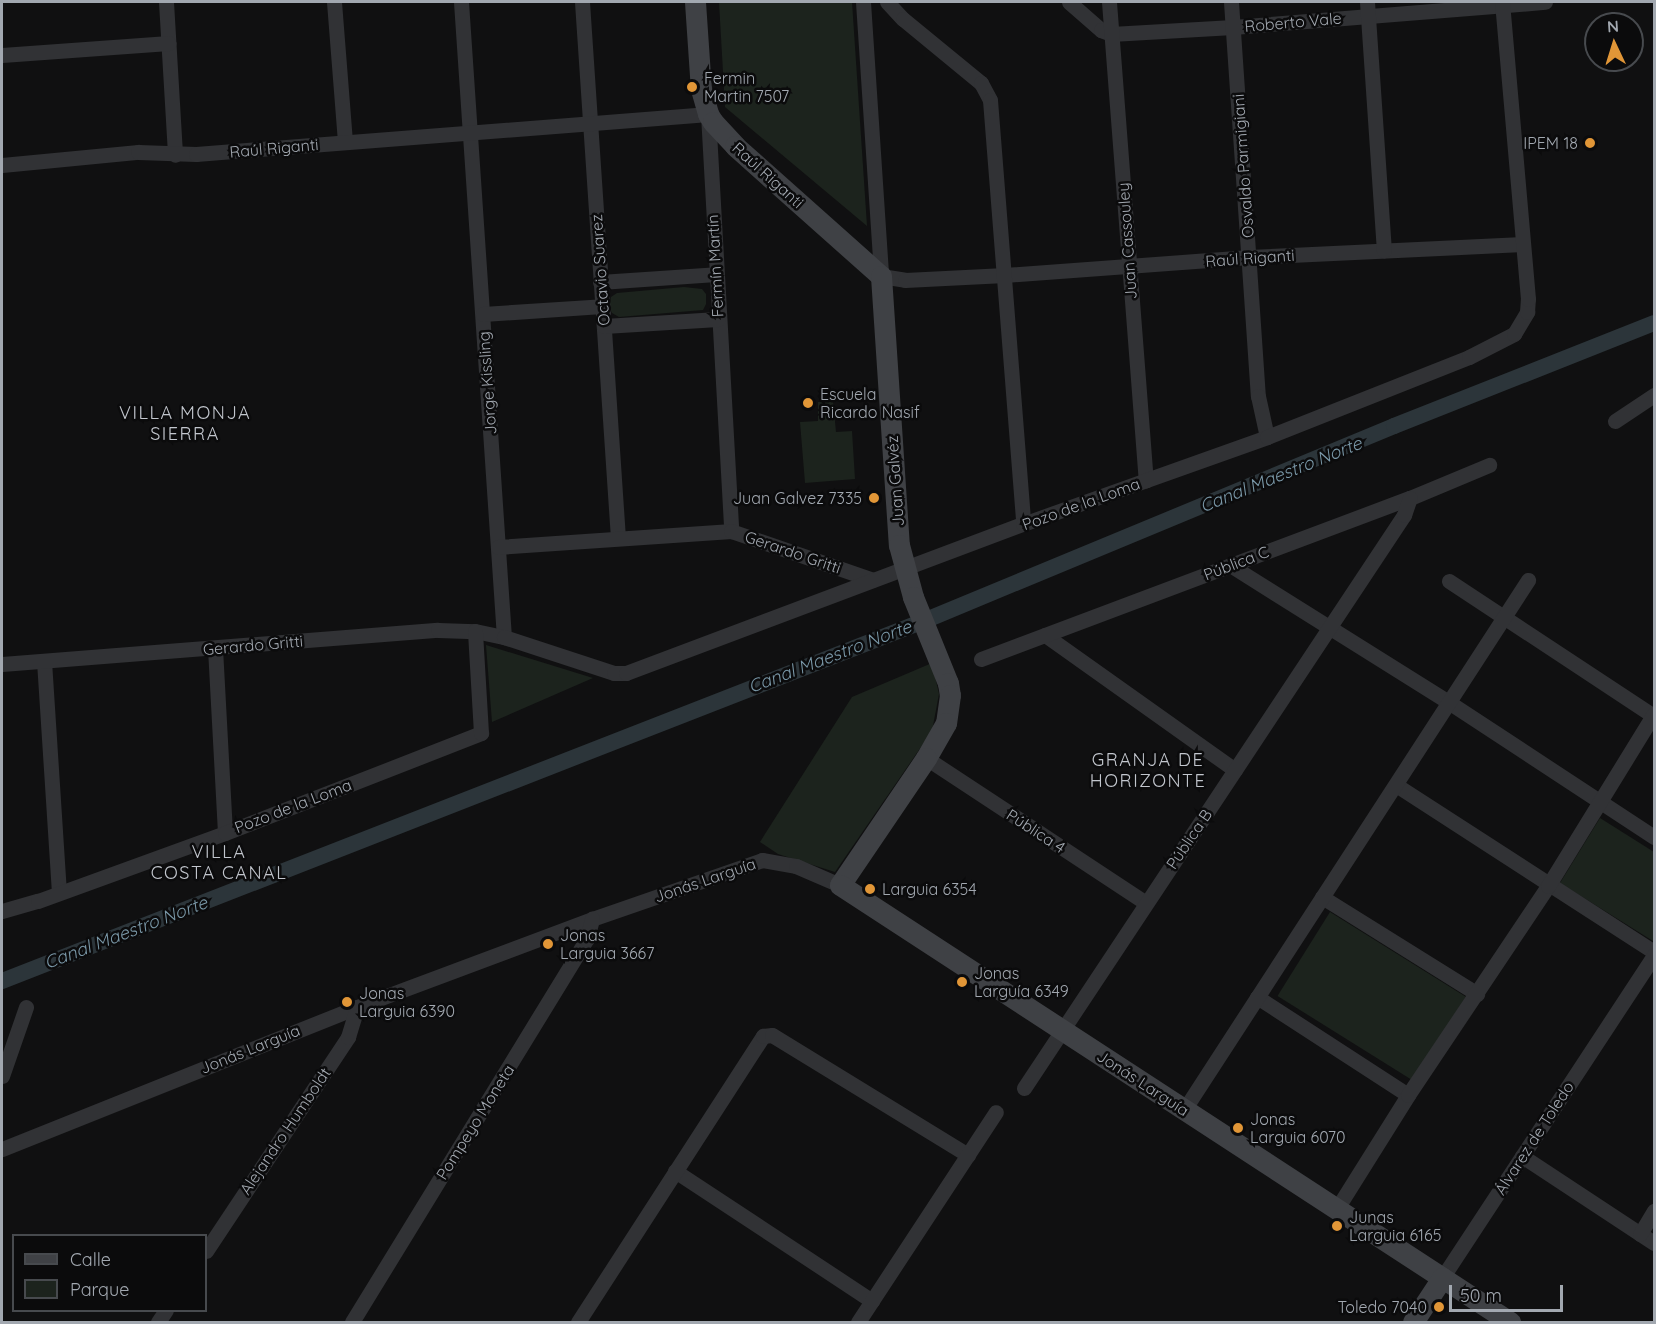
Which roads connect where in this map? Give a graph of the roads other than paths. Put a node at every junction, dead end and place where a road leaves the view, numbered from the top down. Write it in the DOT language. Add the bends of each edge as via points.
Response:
graph roads {
  1 [pos="166,2"];
  2 [pos="334,2"];
  3 [pos="461,2"];
  4 [pos="582,2"];
  5 [pos="695,2"];
  6 [pos="863,2"];
  7 [pos="1069,2"];
  8 [pos="1109,2"];
  9 [pos="1231,2"];
  10 [pos="1545,2"];
  11 [pos="1502,3"];
  12 [pos="892,4"];
  13 [pos="1367,8"];
  14 [pos="1233,27"];
  15 [pos="1111,34"];
  16 [pos="170,43"];
  17 [pos="2,55"];
  18 [pos="708,114"];
  19 [pos="590,123"];
  20 [pos="470,132"];
  21 [pos="345,142"];
  22 [pos="175,155"];
  23 [pos="2,165"];
  24 [pos="1523,244"];
  25 [pos="1384,250"];
  26 [pos="1249,257"];
  27 [pos="1129,266"];
  28 [pos="716,274"];
  29 [pos="881,276"];
  30 [pos="1005,276"];
  31 [pos="600,282"];
  32 [pos="602,306"];
  33 [pos="483,314"];
  34 [pos="718,319"];
  35 [pos="604,326"];
  36 [pos="1654,395"];
  37 [pos="1615,421"];
  38 [pos="1267,437"];
  39 [pos="1489,465"];
  40 [pos="1146,481"];
  41 [pos="1410,498"];
  42 [pos="1023,524"];
  43 [pos="731,531"];
  44 [pos="618,538"];
  45 [pos="498,547"];
  46 [pos="1230,565"];
  47 [pos="904,568"];
  48 [pos="873,580"];
  49 [pos="1528,580"];
  50 [pos="1449,581"];
  51 [pos="1502,619"];
  52 [pos="1329,628"];
  53 [pos="475,631"];
  54 [pos="1045,635"];
  55 [pos="504,637"];
  56 [pos="215,648"];
  57 [pos="981,659"];
  58 [pos="44,661"];
  59 [pos="2,664"];
  60 [pos="1450,703"];
  61 [pos="1654,715"];
  62 [pos="926,758"];
  63 [pos="1235,770"];
  64 [pos="1396,785"];
  65 [pos="1599,802"];
  66 [pos="225,833"];
  67 [pos="1654,837"];
  68 [pos="840,885"];
  69 [pos="1548,886"];
  70 [pos="59,893"];
  71 [pos="1322,897"];
  72 [pos="1146,903"];
  73 [pos="2,911"];
  74 [pos="592,919"];
  75 [pos="1654,953"];
  76 [pos="1477,994"];
  77 [pos="1257,997"];
  78 [pos="357,1006"];
  79 [pos="26,1007"];
  80 [pos="1061,1030"];
  81 [pos="2,1076"];
  82 [pos="1024,1088"];
  83 [pos="1408,1095"];
  84 [pos="1184,1110"];
  85 [pos="996,1112"];
  86 [pos="2,1149"];
  87 [pos="968,1155"];
  88 [pos="1522,1156"];
  89 [pos="675,1171"];
  90 [pos="1336,1210"];
  91 [pos="1654,1211"];
  92 [pos="1640,1234"];
  93 [pos="1654,1243"];
  94 [pos="207,1249"];
  95 [pos="1442,1278"];
  96 [pos="872,1301"];
  97 [pos="352,1323"];
  98 [pos="578,1323"];
  99 [pos="858,1323"];
  100 [pos="1413,1323"];
  101 [pos="1510,1323"];
  1 -- 16 [label="street"];
  2 -- 21 [label="street"];
  3 -- 20 [label="street, Jorge Kissling"];
  4 -- 19 [label="street, Octavio Suarez"];
  5 -- 18 [label="main road, Fermín Martín" via="701,89"];
  6 -- 29 [label="street, Juan Galvéz"];
  7 -- 15 [label="street"];
  8 -- 15 [label="street, Juan Cassouley"];
  9 -- 14 [label="street, Osvaldo Parmigiani"];
  10 -- 11 [label="street, Roberto Vale"];
  11 -- 13 [label="street, Roberto Vale"];
  11 -- 24 [label="street"];
  12 -- 30 [label="street" via="903,19 987,92"];
  13 -- 14 [label="street, Roberto Vale"];
  13 -- 25 [label="street"];
  14 -- 15 [label="street, Roberto Vale"];
  14 -- 26 [label="street, Osvaldo Parmigiani"];
  15 -- 27 [label="street, Juan Cassouley"];
  16 -- 17 [label="street"];
  16 -- 22 [label="street"];
  18 -- 19 [label="street, Raúl Riganti"];
  18 -- 28 [label="street, Fermín Martín"];
  18 -- 29 [label="main road, Raúl Riganti" via="735,146"];
  19 -- 20 [label="street, Raúl Riganti"];
  19 -- 31 [label="street, Octavio Suarez"];
  20 -- 21 [label="street, Raúl Riganti"];
  20 -- 33 [label="street, Jorge Kissling"];
  21 -- 22 [label="street, Raúl Riganti"];
  22 -- 23 [label="street, Raúl Riganti" via="138,152"];
  24 -- 25 [label="street, Raúl Riganti"];
  24 -- 38 [label="street, Pozo de la Loma" via="1528,299 1525,318 1514,334 1501,343"];
  25 -- 26 [label="street, Raúl Riganti"];
  26 -- 27 [label="street, Raúl Riganti"];
  26 -- 38 [label="street, Osvaldo Parmigiani" via="1258,396"];
  27 -- 30 [label="street, Raúl Riganti"];
  27 -- 40 [label="street, Juan Cassouley"];
  28 -- 31 [label="street"];
  28 -- 34 [label="street, Fermín Martín"];
  29 -- 30 [label="street, Raúl Riganti" via="905,280"];
  29 -- 47 [label="main road, Juan Galvéz" via="899,545"];
  30 -- 42 [label="street"];
  31 -- 32 [label="street, Octavio Suarez"];
  32 -- 33 [label="street"];
  32 -- 35 [label="street, Octavio Suarez"];
  33 -- 45 [label="street, Jorge Kissling"];
  34 -- 35 [label="street"];
  34 -- 43 [label="street, Fermín Martín"];
  35 -- 44 [label="street, Octavio Suarez"];
  36 -- 37 [label="street"];
  38 -- 40 [label="street, Pozo de la Loma"];
  39 -- 41 [label="street, Pública C"];
  40 -- 42 [label="street, Pozo de la Loma"];
  41 -- 46 [label="street, Pública C"];
  41 -- 52 [label="street, Pública B" via="1404,515"];
  42 -- 47 [label="street, Pozo de la Loma"];
  43 -- 44 [label="street, Gerardo Gritti"];
  43 -- 48 [label="street, Gerardo Gritti"];
  44 -- 45 [label="street, Gerardo Gritti"];
  45 -- 55 [label="street, Jorge Kissling"];
  46 -- 52 [label="street"];
  46 -- 54 [label="street, Pública C"];
  47 -- 48 [label="street, Pozo de la Loma"];
  47 -- 62 [label="main road, Juan Galvéz" via="950,695 946,723"];
  48 -- 55 [label="street, Pozo de la Loma" via="626,673 614,673"];
  49 -- 51 [label="street"];
  50 -- 51 [label="street"];
  51 -- 60 [label="street"];
  51 -- 61 [label="street"];
  52 -- 60 [label="street"];
  52 -- 63 [label="street, Pública B"];
  53 -- 55 [label="street, Gerardo Gritti"];
  53 -- 56 [label="street, Gerardo Gritti" via="438,630"];
  53 -- 66 [label="street, Pozo de la Loma" via="481,732"];
  54 -- 57 [label="street, Pública C"];
  54 -- 63 [label="street"];
  56 -- 58 [label="street, Gerardo Gritti"];
  56 -- 66 [label="street"];
  58 -- 59 [label="street, Gerardo Gritti"];
  58 -- 70 [label="street"];
  60 -- 64 [label="street"];
  60 -- 65 [label="street"];
  61 -- 65 [label="street"];
  62 -- 68 [label="main road, Juan Galvéz"];
  62 -- 72 [label="street, Pública 4"];
  63 -- 72 [label="street, Pública B"];
  64 -- 69 [label="street"];
  64 -- 71 [label="street"];
  65 -- 67 [label="street"];
  65 -- 69 [label="street"];
  66 -- 70 [label="street, Pozo de la Loma"];
  68 -- 74 [label="street, Jonás Larguía" via="795,866 762,860"];
  68 -- 80 [label="main road, Jonás Larguía"];
  69 -- 75 [label="street"];
  69 -- 76 [label="street"];
  70 -- 73 [label="street, Pozo de la Loma"];
  71 -- 76 [label="street"];
  71 -- 77 [label="street"];
  72 -- 80 [label="street, Pública B"];
  74 -- 78 [label="street, Jonás Larguía"];
  74 -- 97 [label="street, Pompeyo Moneta" via="587,939"];
  75 -- 88 [label="street, Álvarez de Toledo"];
  76 -- 83 [label="street"];
  77 -- 83 [label="street"];
  77 -- 84 [label="street"];
  78 -- 86 [label="street, Jonás Larguía"];
  78 -- 94 [label="street, Alejandro Humboldt" via="348,1037"];
  79 -- 81 [label="street"];
  80 -- 82 [label="street, Pública B"];
  80 -- 84 [label="main road, Jonás Larguía"];
  83 -- 90 [label="street"];
  84 -- 90 [label="main road, Jonás Larguía"];
  85 -- 87 [label="street"];
  87 -- 89 [label="street" via="772,1035 763,1036 756,1043"];
  87 -- 96 [label="street"];
  88 -- 92 [label="street"];
  88 -- 95 [label="street, Álvarez de Toledo"];
  89 -- 96 [label="street"];
  89 -- 98 [label="street"];
  90 -- 95 [label="main road, Jonás Larguía"];
  91 -- 92 [label="street"];
  92 -- 93 [label="street"];
  95 -- 100 [label="main road, Álvarez de Toledo"];
  95 -- 101 [label="main road, Jonás Larguía"];
  96 -- 99 [label="street"];
}
